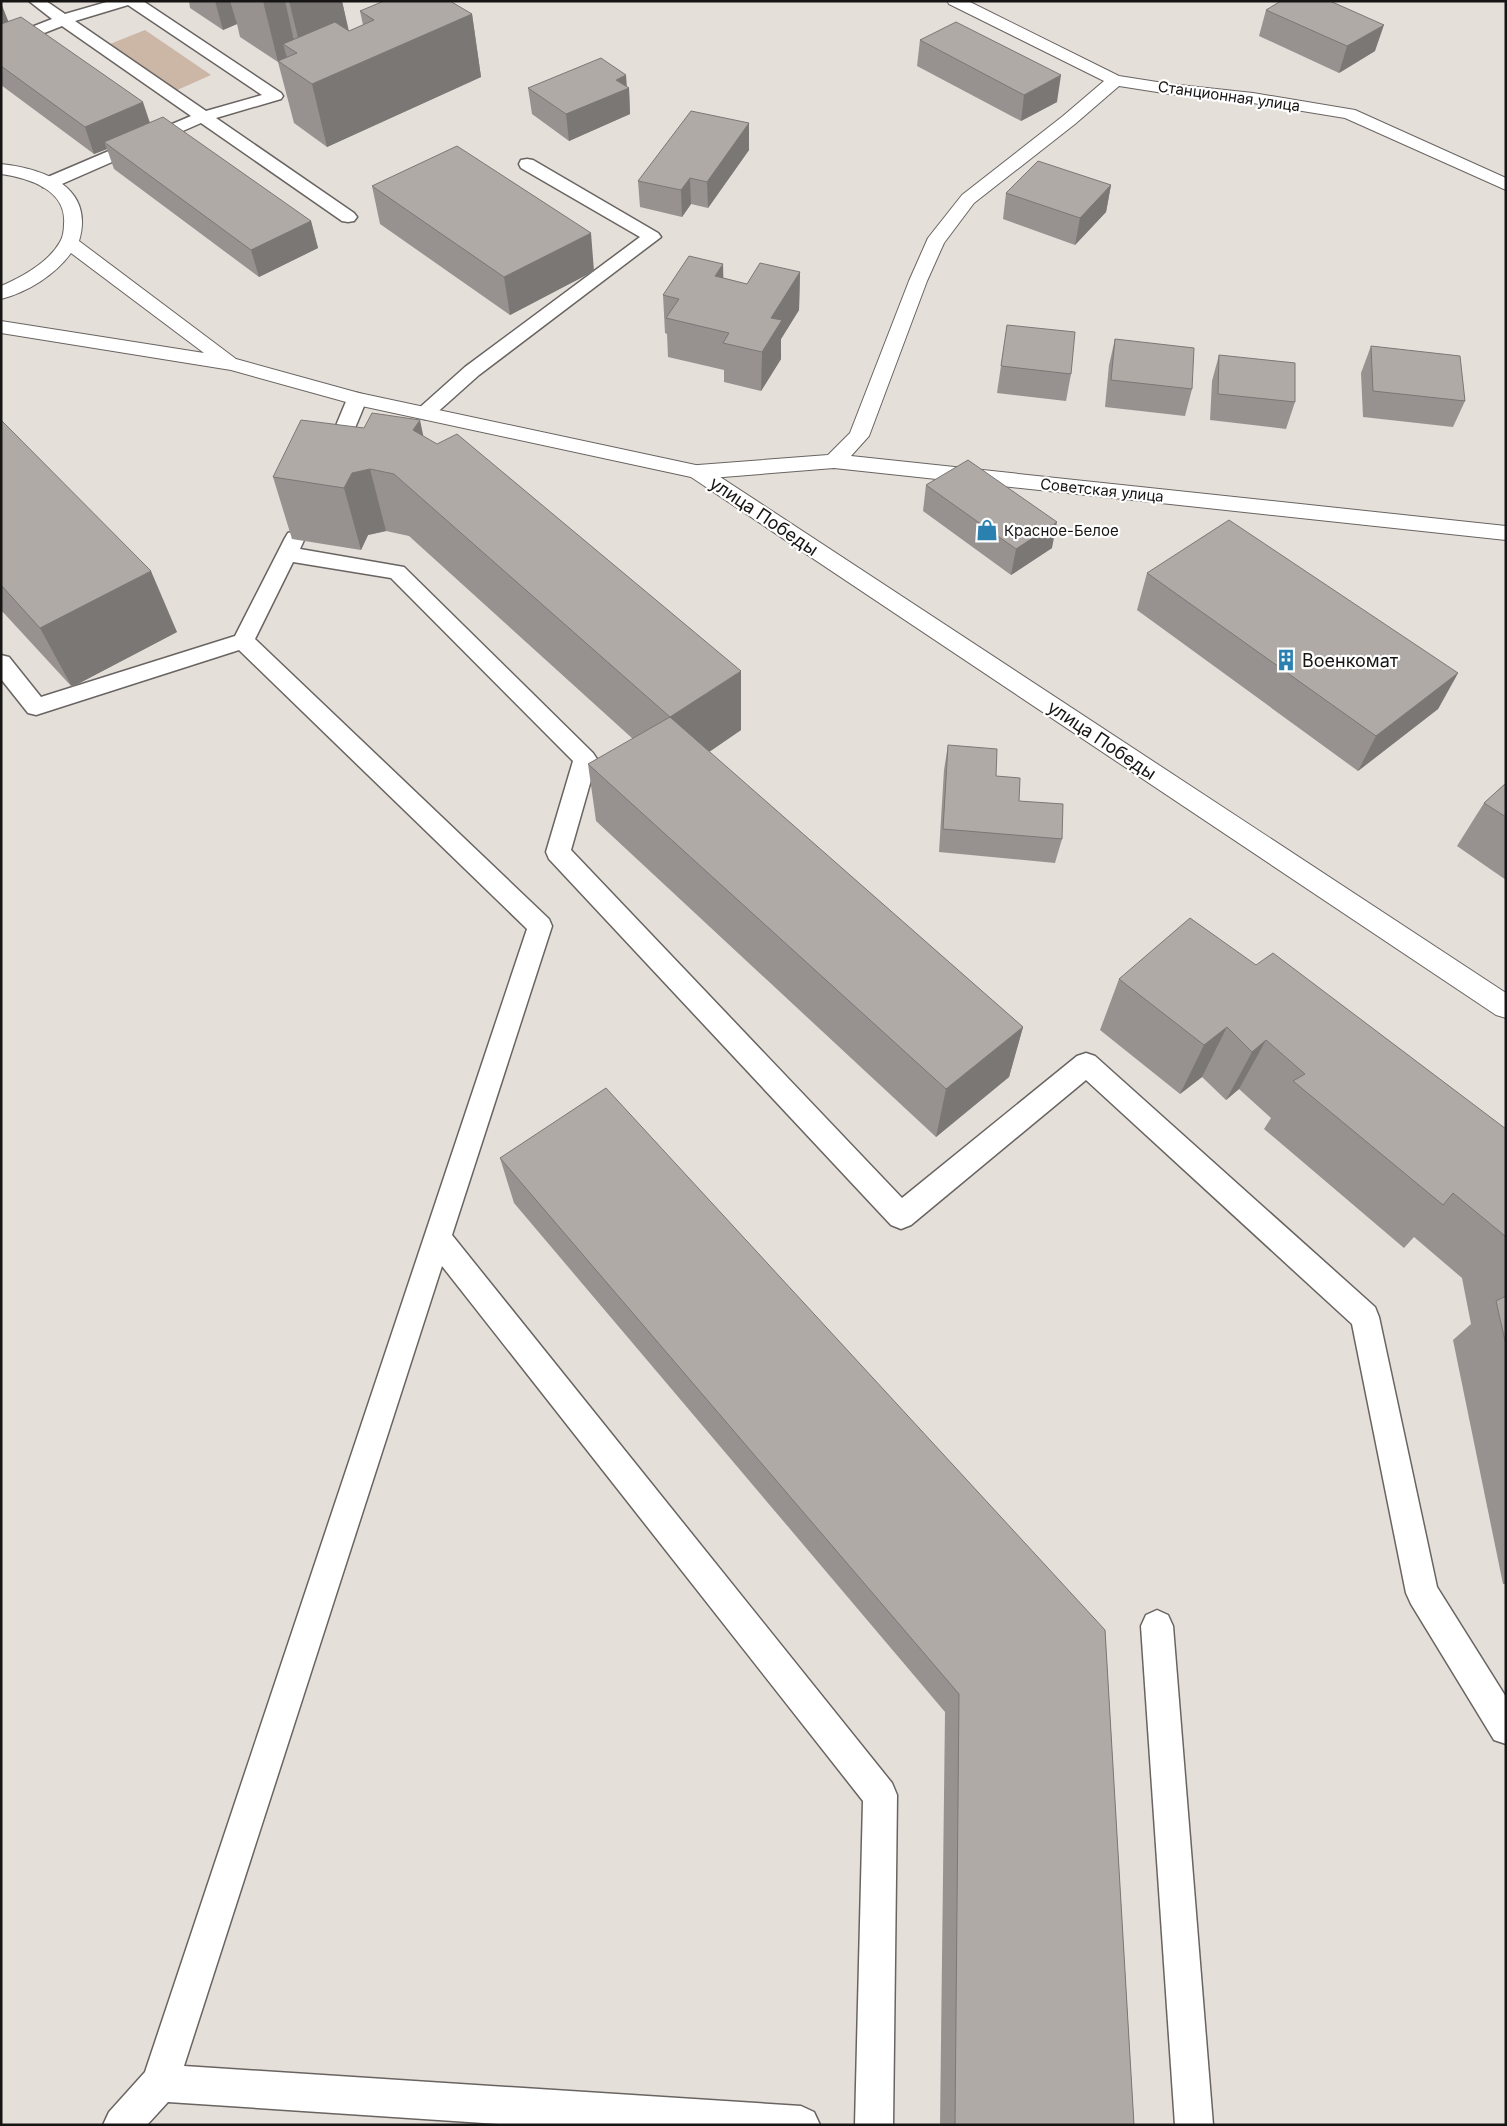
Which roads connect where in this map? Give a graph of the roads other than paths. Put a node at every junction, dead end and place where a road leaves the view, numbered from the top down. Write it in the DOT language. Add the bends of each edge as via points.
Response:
graph roads {
  1 [pos="36,1"];
  2 [pos="127,1"];
  3 [pos="132,1"];
  4 [pos="955,1"];
  5 [pos="64,20"];
  6 [pos="1,45"];
  7 [pos="1115,80"];
  8 [pos="204,117"];
  9 [pos="527,164"];
  10 [pos="1,169"];
  11 [pos="49,183"];
  12 [pos="1506,185"];
  13 [pos="348,217"];
  14 [pos="69,242"];
  15 [pos="1,292"];
  16 [pos="1,327"];
  17 [pos="232,364"];
  18 [pos="357,400"];
  19 [pos="425,413"];
  20 [pos="834,461"];
  21 [pos="698,472"];
  22 [pos="324,476"];
  23 [pos="304,519"];
  24 [pos="1506,533"];
  25 [pos="288,554"];
  26 [pos="243,641"];
  27 [pos="1,663"];
  28 [pos="1506,1007"];
  29 [pos="438,1239"];
  30 [pos="1157,1626"];
  31 [pos="1506,1728"];
  32 [pos="160,2083"];
  33 [pos="122,2125"];
  34 [pos="801,2125"];
  35 [pos="874,2125"];
  36 [pos="1194,2125"];
  1 -- 5 [label="lane"];
  2 -- 5 [label="lane"];
  3 -- 8 [label="lane" via="283,94"];
  4 -- 7 [label="street, Станционная улица"];
  5 -- 6 [label="lane"];
  5 -- 8 [label="lane"];
  7 -- 12 [label="street, Станционная улица" via="1349,114"];
  7 -- 20 [label="street" via="1070,120 968,199 935,242 859,436"];
  8 -- 11 [label="lane"];
  8 -- 13 [label="lane"];
  9 -- 19 [label="lane" via="652,237 472,371"];
  10 -- 11 [label="street" via="30,174"];
  11 -- 14 [label="street" via="68,199 75,220"];
  14 -- 15 [label="street" via="49,266"];
  14 -- 17 [label="street"];
  16 -- 17 [label="street"];
  17 -- 18 [label="street"];
  18 -- 19 [label="street"];
  18 -- 22 [label="lane"];
  19 -- 21 [label="street"];
  20 -- 21 [label="street, Советская улица"];
  20 -- 24 [label="street, Советская улица"];
  21 -- 28 [label="street, улица Победы"];
  23 -- 25 [label="lane"];
  25 -- 26 [label="lane"];
  25 -- 31 [label="lane" via="397,572 585,759 558,852 902,1216 1086,1064 1365,1317 1422,1593"];
  26 -- 27 [label="lane" via="36,707"];
  26 -- 29 [label="lane" via="540,926"];
  29 -- 32 [label="lane"];
  29 -- 35 [label="lane" via="880,1795"];
  30 -- 36 [label="lane"];
  32 -- 33 [label="lane"];
  32 -- 34 [label="lane"];
}
